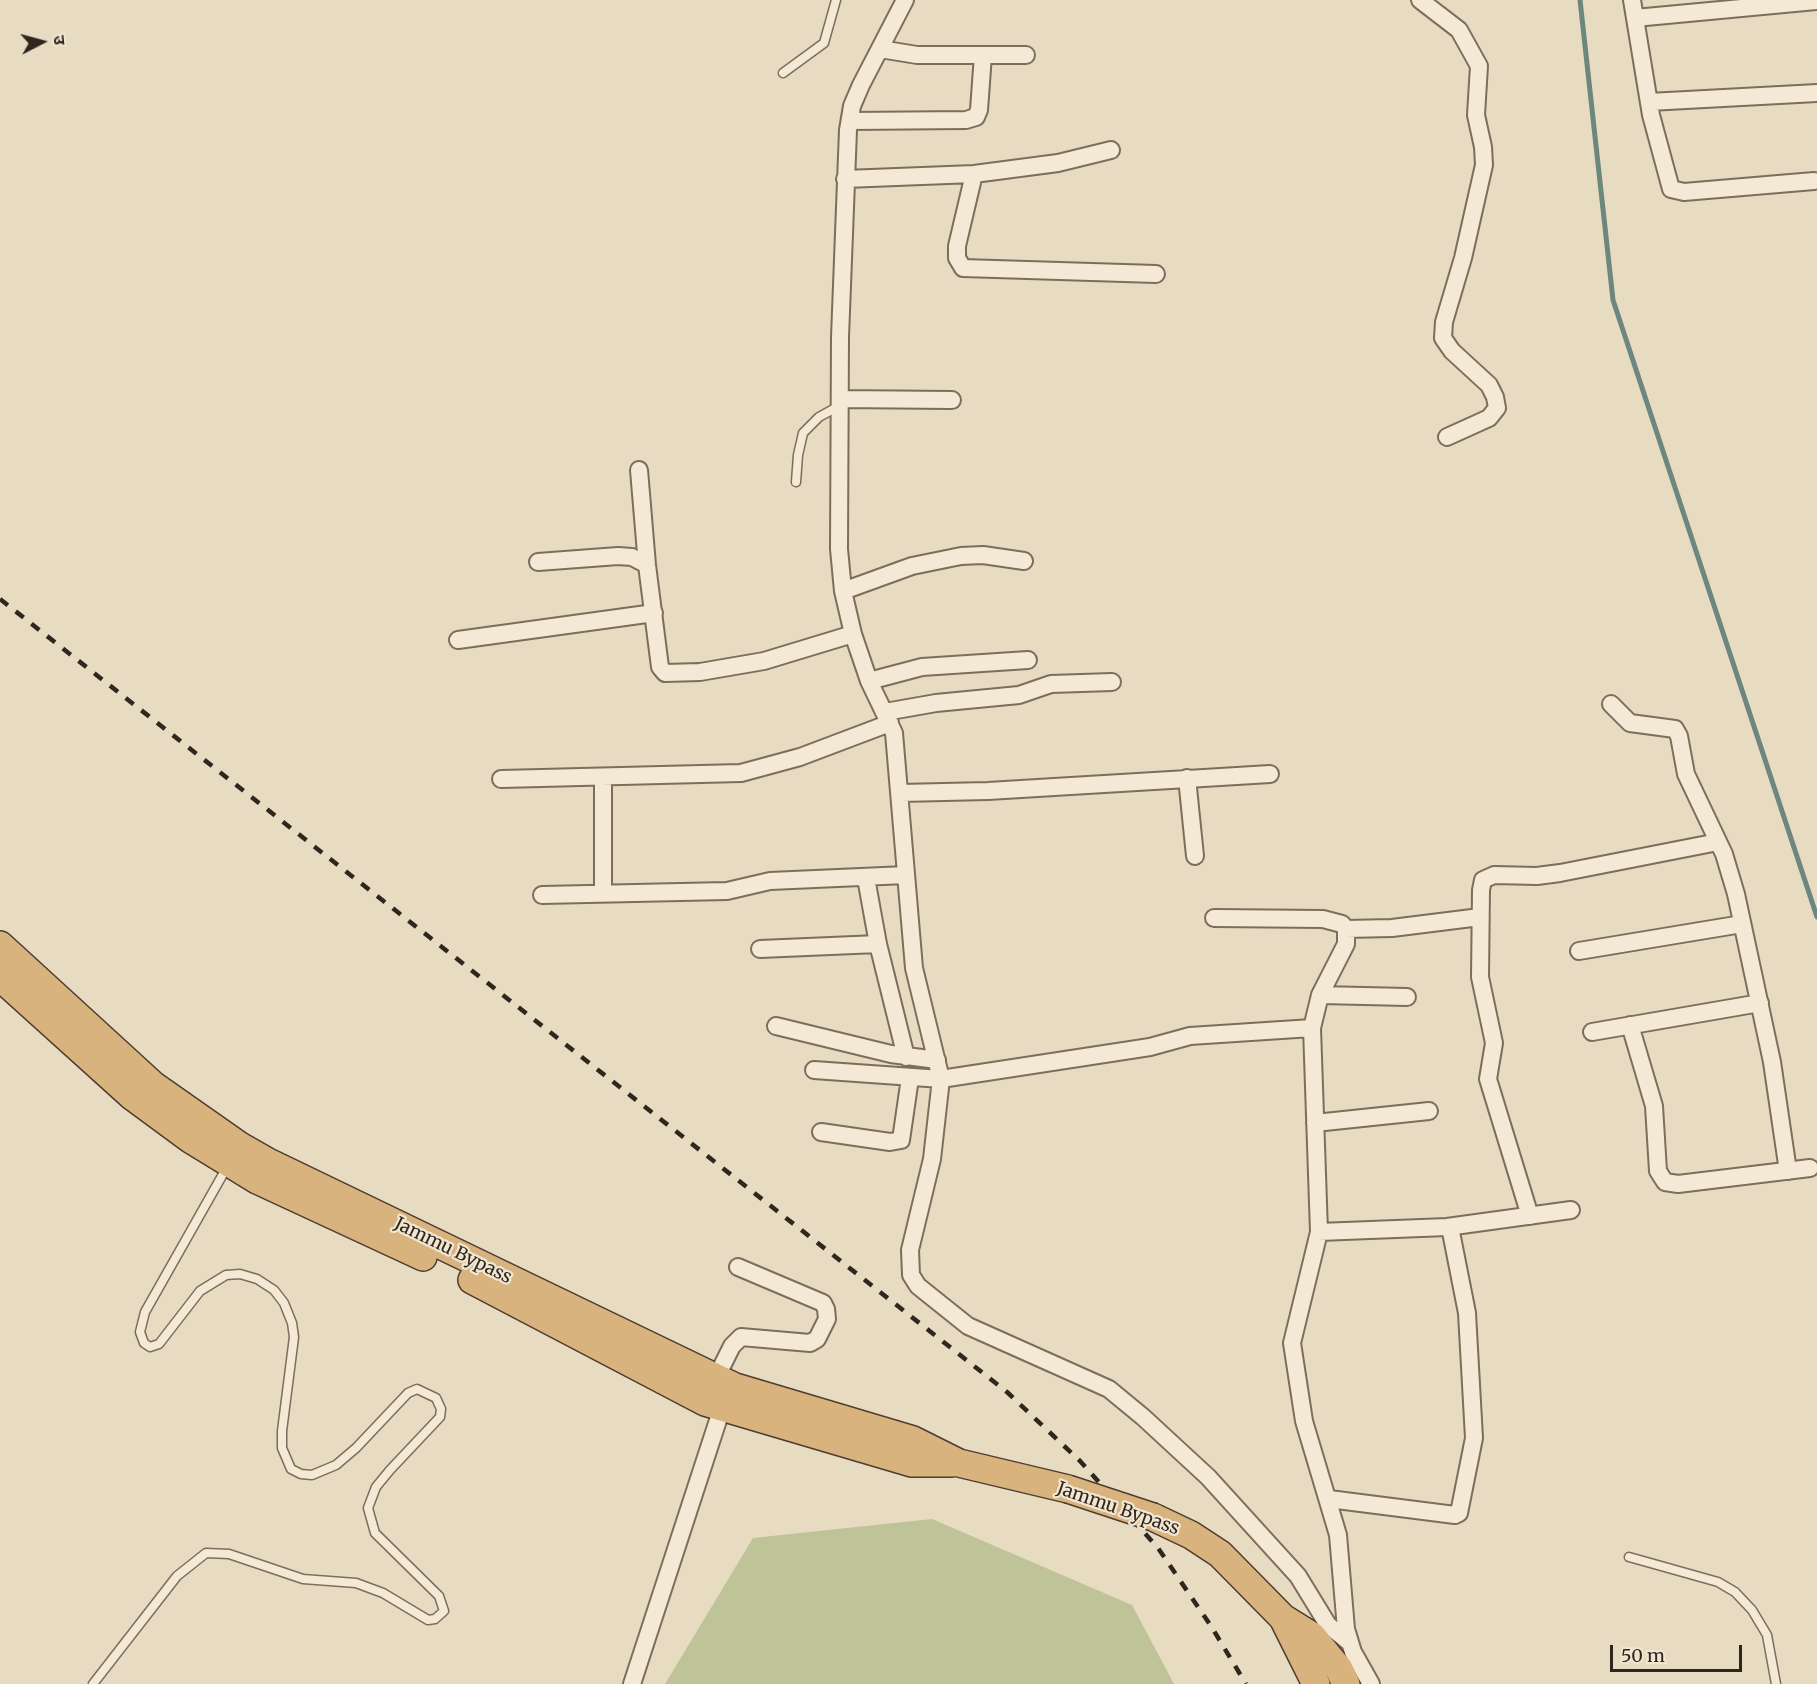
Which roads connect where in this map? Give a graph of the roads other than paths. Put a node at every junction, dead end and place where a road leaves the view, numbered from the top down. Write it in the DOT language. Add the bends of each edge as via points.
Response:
graph roads {
  1 [pos="836,0"];
  2 [pos="905,0"];
  3 [pos="1420,0"];
  4 [pos="1632,0"];
  5 [pos="1816,1"];
  6 [pos="1635,18"];
  7 [pos="880,50"];
  8 [pos="983,55"];
  9 [pos="1026,55"];
  10 [pos="783,73"];
  11 [pos="1817,93"];
  12 [pos="1649,102"];
  13 [pos="850,121"];
  14 [pos="1110,150"];
  15 [pos="974,174"];
  16 [pos="845,179"];
  17 [pos="1814,181"];
  18 [pos="1156,274"];
  19 [pos="952,400"];
  20 [pos="840,402"];
  21 [pos="1447,437"];
  22 [pos="639,470"];
  23 [pos="796,482"];
  24 [pos="1024,561"];
  25 [pos="538,562"];
  26 [pos="647,565"];
  27 [pos="843,591"];
  28 [pos="654,614"];
  29 [pos="848,636"];
  30 [pos="458,640"];
  31 [pos="1028,660"];
  32 [pos="869,681"];
  33 [pos="1112,682"];
  34 [pos="1611,704"];
  35 [pos="882,722"];
  36 [pos="1270,774"];
  37 [pos="603,778"];
  38 [pos="1187,778"];
  39 [pos="501,779"];
  40 [pos="900,793"];
  41 [pos="1718,842"];
  42 [pos="1195,856"];
  43 [pos="899,876"];
  44 [pos="870,878"];
  45 [pos="603,894"];
  46 [pos="542,895"];
  47 [pos="1480,917"];
  48 [pos="1214,918"];
  49 [pos="1743,924"];
  50 [pos="1346,929"];
  51 [pos="878,944"];
  52 [pos="0,945"];
  53 [pos="760,949"];
  54 [pos="1579,951"];
  55 [pos="0,976"];
  56 [pos="1320,995"];
  57 [pos="1407,997"];
  58 [pos="1760,1003"];
  59 [pos="1630,1025"];
  60 [pos="776,1026"];
  61 [pos="1312,1028"];
  62 [pos="1592,1032"];
  63 [pos="919,1058"];
  64 [pos="814,1070"];
  65 [pos="924,1079"];
  66 [pos="1429,1111"];
  67 [pos="1315,1123"];
  68 [pos="821,1132"];
  69 [pos="235,1154"];
  70 [pos="1810,1168"];
  71 [pos="1788,1171"];
  72 [pos="1571,1210"];
  73 [pos="1530,1216"];
  74 [pos="1450,1227"];
  75 [pos="1319,1232"];
  76 [pos="738,1267"];
  77 [pos="716,1378"];
  78 [pos="722,1408"];
  79 [pos="959,1463"];
  80 [pos="1329,1499"];
  81 [pos="1629,1557"];
  82 [pos="1283,1618"];
  83 [pos="1349,1641"];
  84 [pos="93,1684"];
  85 [pos="632,1684"];
  86 [pos="1316,1684"];
  87 [pos="1347,1684"];
  88 [pos="1371,1684"];
  89 [pos="1776,1684"];
  1 -- 10 [label="lane" via="824,43"];
  2 -- 7 [label="street"];
  3 -- 21 [label="street" via="1459,30 1479,66 1476,115 1484,165 1443,338 1489,385 1497,408 1484,421"];
  4 -- 6 [label="street"];
  5 -- 6 [label="street"];
  6 -- 12 [label="street"];
  7 -- 8 [label="street" via="917,55"];
  7 -- 13 [label="street" via="852,106"];
  8 -- 9 [label="street"];
  8 -- 13 [label="street" via="980,110 976,117"];
  11 -- 12 [label="street"];
  12 -- 17 [label="street" via="1671,189 1684,192"];
  13 -- 16 [label="street"];
  14 -- 15 [label="street" via="1058,163"];
  15 -- 16 [label="street"];
  15 -- 18 [label="street" via="957,246 957,258 963,268"];
  16 -- 20 [label="street"];
  19 -- 20 [label="street"];
  20 -- 23 [label="lane" via="803,433"];
  20 -- 27 [label="street" via="839,549"];
  22 -- 26 [label="street"];
  24 -- 27 [label="street" via="961,556 912,566"];
  25 -- 26 [label="street" via="618,556 632,557"];
  26 -- 28 [label="street"];
  27 -- 29 [label="street"];
  28 -- 29 [label="street" via="660,667 670,675 764,660"];
  28 -- 30 [label="street"];
  29 -- 32 [label="street"];
  31 -- 32 [label="street" via="922,667"];
  32 -- 35 [label="street"];
  33 -- 35 [label="street" via="1051,684 1019,695 936,703"];
  34 -- 41 [label="street" via="1630,723 1675,729 1686,774"];
  35 -- 37 [label="street" via="830,746 741,773"];
  35 -- 40 [label="street" via="896,746"];
  36 -- 38 [label="street"];
  37 -- 39 [label="street"];
  37 -- 45 [label="street"];
  38 -- 40 [label="street"];
  38 -- 42 [label="street"];
  40 -- 43 [label="street"];
  41 -- 47 [label="street" via="1560,873 1490,876 1481,884"];
  41 -- 49 [label="street" via="1731,872"];
  43 -- 44 [label="street"];
  43 -- 63 [label="street" via="915,968"];
  44 -- 45 [label="street" via="770,881 727,891"];
  44 -- 51 [label="street"];
  45 -- 46 [label="street"];
  47 -- 50 [label="street"];
  47 -- 73 [label="street" via="1480,977 1494,1043 1488,1079"];
  48 -- 50 [label="street" via="1323,919"];
  49 -- 54 [label="street"];
  49 -- 58 [label="street"];
  50 -- 56 [label="street" via="1346,944"];
  51 -- 53 [label="street"];
  51 -- 63 [label="street"];
  52 -- 69 [label="highway, Jammu Bypass"];
  55 -- 69 [label="highway, Jammu Bypass" via="133,1097 190,1139"];
  56 -- 57 [label="street"];
  56 -- 61 [label="street"];
  58 -- 59 [label="street"];
  58 -- 71 [label="street"];
  59 -- 62 [label="street"];
  59 -- 71 [label="street" via="1654,1107 1658,1171 1665,1182 1678,1184"];
  60 -- 63 [label="street"];
  61 -- 65 [label="street" via="1190,1036 1150,1047"];
  61 -- 67 [label="street"];
  63 -- 65 [label="street"];
  64 -- 65 [label="street"];
  65 -- 68 [label="street" via="901,1140 890,1142"];
  65 -- 83 [label="street" via="932,1159 910,1250 911,1275 918,1286 968,1326 1109,1389 1135,1410 1208,1477 1298,1576 1328,1625"];
  66 -- 67 [label="street"];
  67 -- 75 [label="street"];
  69 -- 77 [label="highway, Jammu Bypass"];
  69 -- 78 [label="highway, Jammu Bypass" via="257,1180 471,1280 682,1393"];
  69 -- 84 [label="lane" via="145,1312 140,1332 144,1343 150,1347 159,1344 200,1291 226,1275 257,1279 274,1290 284,1303 294,1337 282,1448 291,1469 301,1474 312,1475 336,1465 408,1393 417,1389 435,1398 441,1408 440,1417 376,1487 368,1508 375,1533 439,1596 444,1611 428,1620 383,1593 356,1583 303,1580 229,1554 206,1553 171,1583"];
  70 -- 71 [label="street"];
  72 -- 73 [label="street"];
  73 -- 74 [label="street"];
  74 -- 75 [label="street"];
  74 -- 80 [label="street" via="1467,1313 1474,1437 1459,1513"];
  75 -- 80 [label="street" via="1292,1343 1305,1421"];
  76 -- 77 [label="street" via="823,1303 827,1316 817,1339 810,1343 741,1337"];
  77 -- 79 [label="highway, Jammu Bypass" via="772,1399 913,1440"];
  78 -- 79 [label="highway, Jammu Bypass" via="912,1463"];
  78 -- 85 [label="street"];
  79 -- 82 [label="highway, Jammu Bypass, bridge" via="1068,1489 1153,1517 1191,1535 1244,1575"];
  80 -- 83 [label="street" via="1338,1535 1343,1617"];
  81 -- 89 [label="lane" via="1718,1582 1736,1592 1767,1635"];
  82 -- 86 [label="highway, Jammu Bypass"];
  82 -- 87 [label="highway, Jammu Bypass" via="1312,1636"];
  83 -- 88 [label="street"];
}
